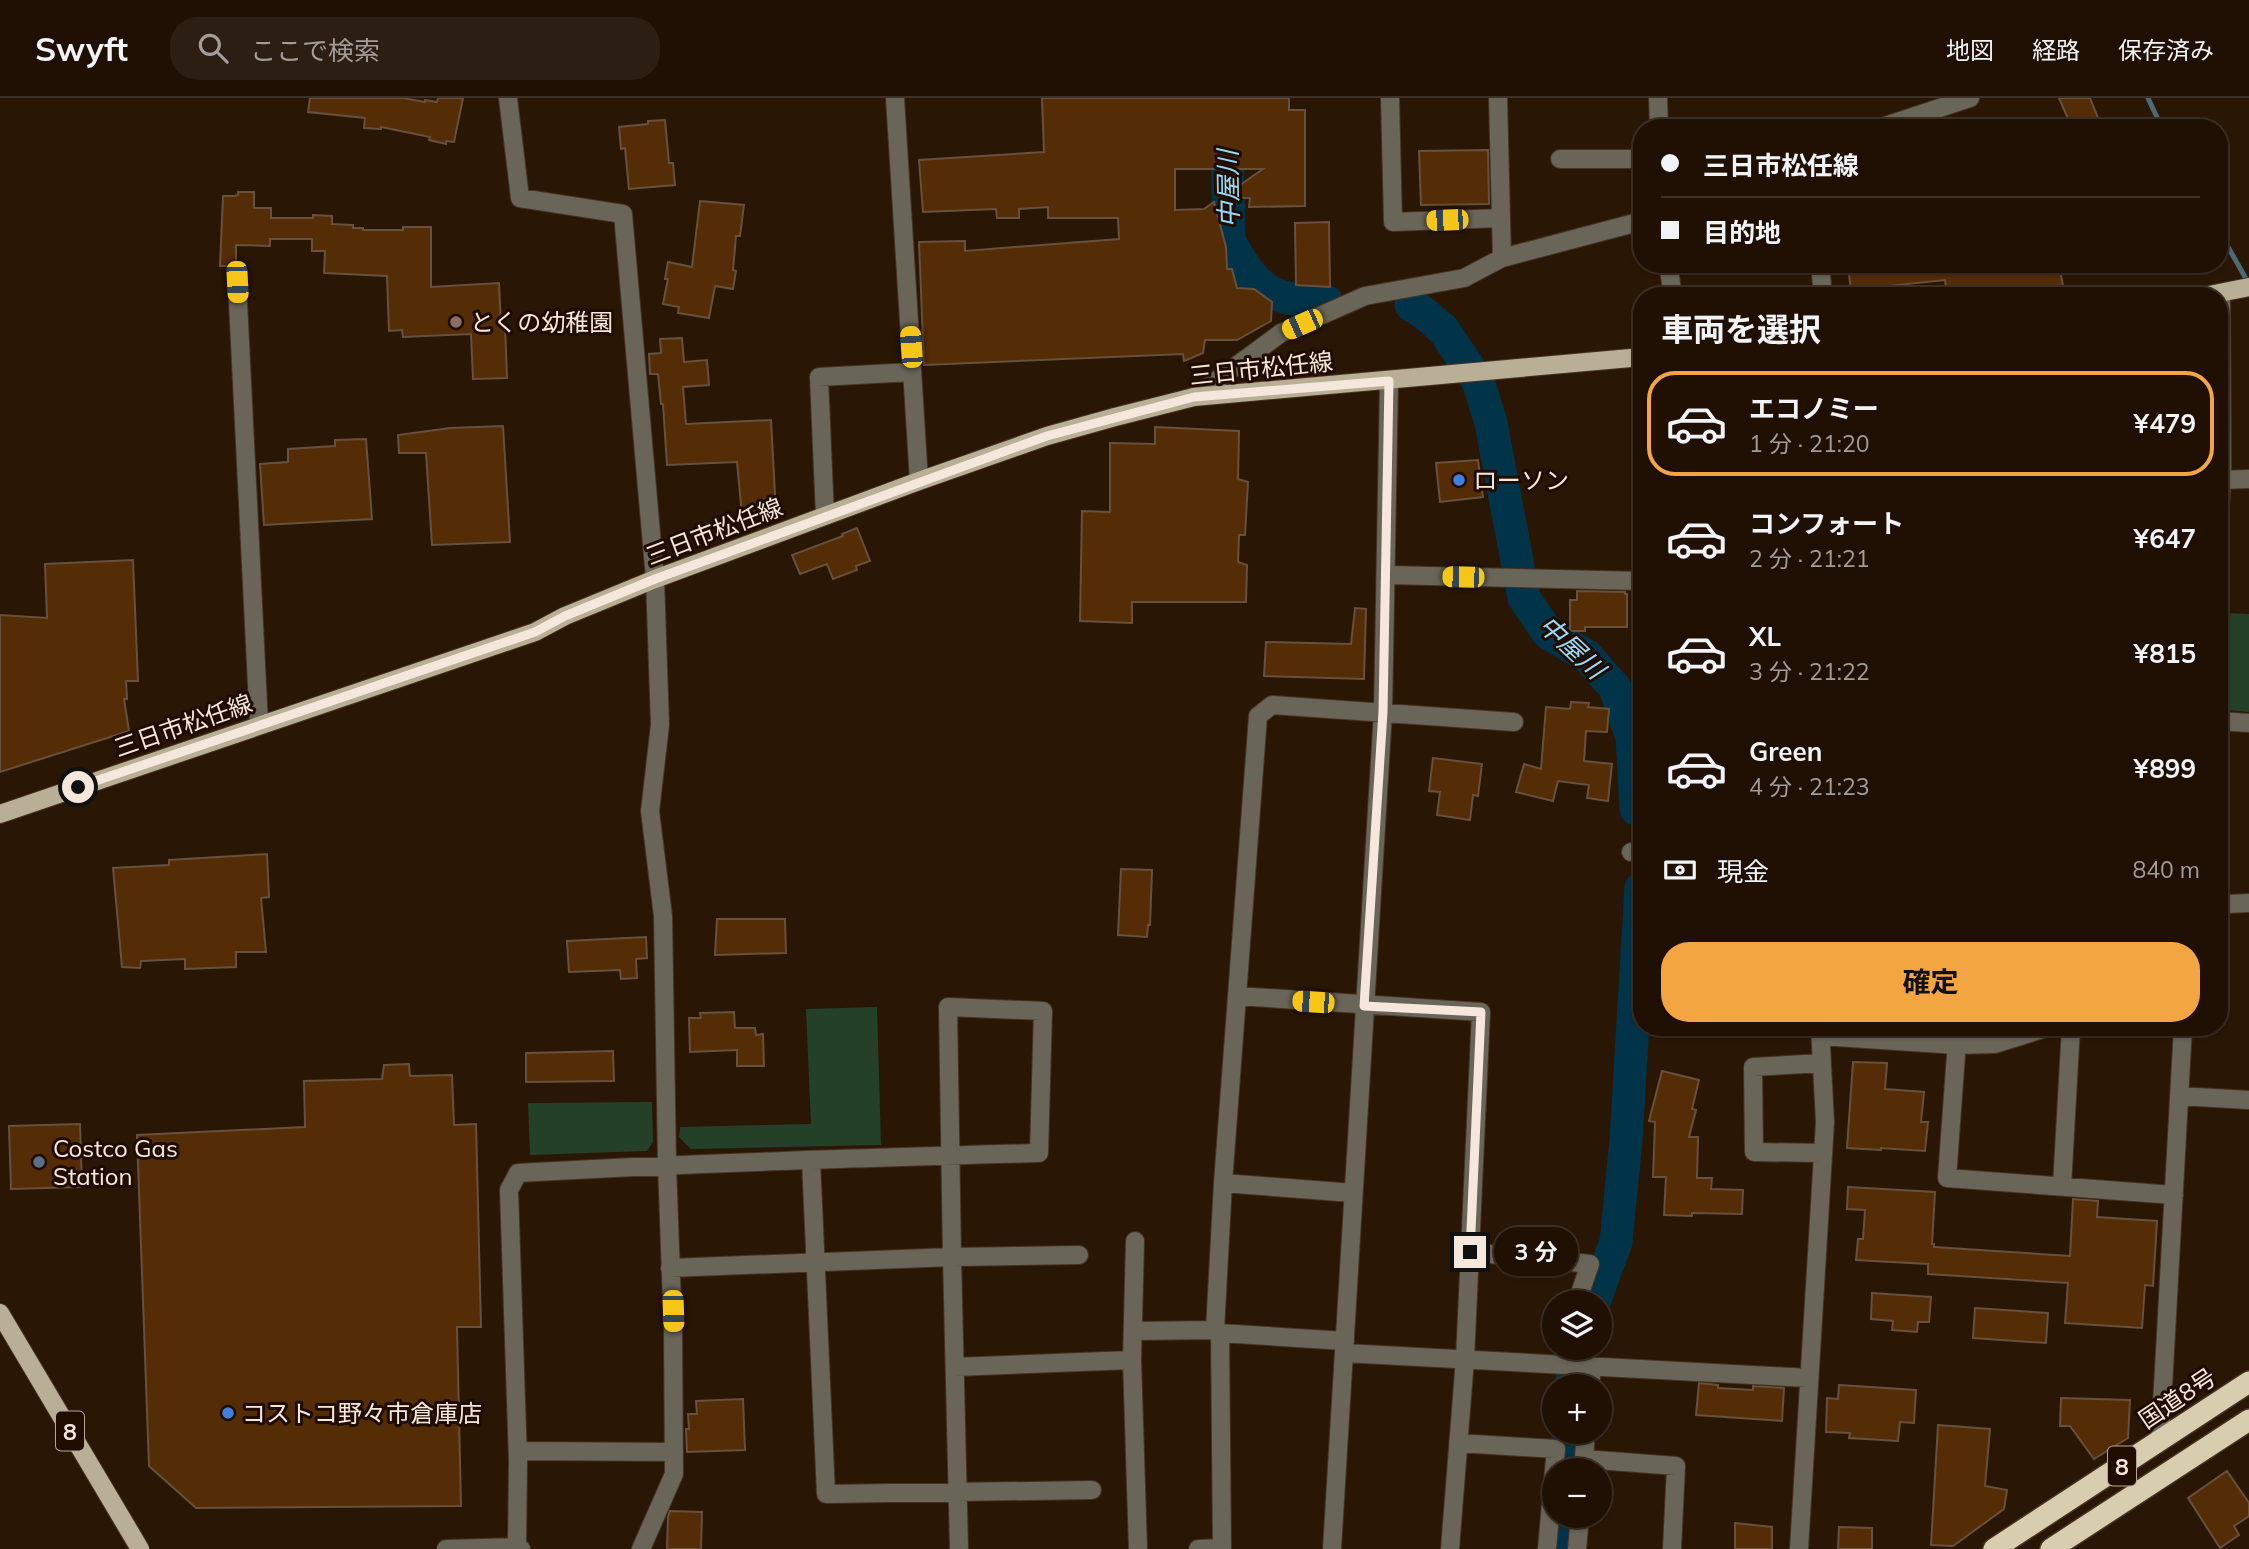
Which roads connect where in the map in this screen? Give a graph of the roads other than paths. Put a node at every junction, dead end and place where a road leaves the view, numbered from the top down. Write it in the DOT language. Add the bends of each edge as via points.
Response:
graph roads {
  1 [pos="508,98"];
  2 [pos="895,98"];
  3 [pos="1391,98"];
  4 [pos="1498,98"];
  5 [pos="1658,98"];
  6 [pos="1970,98"];
  7 [pos="1659,119"];
  8 [pos="1906,119"];
  9 [pos="1560,159"];
  10 [pos="1633,159"];
  11 [pos="1501,218"];
  12 [pos="1633,223"];
  13 [pos="1502,258"];
  14 [pos="237,282"];
  15 [pos="2246,288"];
  16 [pos="2228,291"];
  17 [pos="1633,358"];
  18 [pos="912,372"];
  19 [pos="1389,381"];
  20 [pos="1194,397"];
  21 [pos="2249,479"];
  22 [pos="2228,480"];
  23 [pos="919,481"];
  24 [pos="825,516"];
  25 [pos="1387,575"];
  26 [pos="655,579"];
  27 [pos="1633,581"];
  28 [pos="1383,712"];
  29 [pos="1514,722"];
  30 [pos="2228,722"];
  31 [pos="2249,723"];
  32 [pos="259,725"];
  33 [pos="0,814"];
  34 [pos="2249,903"];
  35 [pos="2228,904"];
  36 [pos="1238,996"];
  37 [pos="1364,1006"];
  38 [pos="1820,1036"];
  39 [pos="1957,1036"];
  40 [pos="2021,1036"];
  41 [pos="2070,1036"];
  42 [pos="2182,1036"];
  43 [pos="1822,1063"];
  44 [pos="2179,1096"];
  45 [pos="2249,1100"];
  46 [pos="1823,1153"];
  47 [pos="950,1156"];
  48 [pos="811,1160"];
  49 [pos="667,1164"];
  50 [pos="1223,1183"];
  51 [pos="2062,1186"];
  52 [pos="1353,1193"];
  53 [pos="2174,1195"];
  54 [pos="1135,1241"];
  55 [pos="1470,1252"];
  56 [pos="1079,1255"];
  57 [pos="952,1257"];
  58 [pos="815,1262"];
  59 [pos="670,1268"];
  60 [pos="1581,1290"];
  61 [pos="0,1313"];
  62 [pos="1133,1331"];
  63 [pos="1218,1331"];
  64 [pos="1344,1347"];
  65 [pos="1465,1359"];
  66 [pos="1132,1360"];
  67 [pos="1572,1361"];
  68 [pos="955,1367"];
  69 [pos="1808,1378"];
  70 [pos="2249,1382"];
  71 [pos="2249,1420"];
  72 [pos="2160,1441"];
  73 [pos="1459,1443"];
  74 [pos="518,1451"];
  75 [pos="674,1452"];
  76 [pos="1555,1458"];
  77 [pos="1612,1465"];
  78 [pos="1092,1490"];
  79 [pos="958,1492"];
  80 [pos="1549,1528"];
  81 [pos="1579,1528"];
  82 [pos="519,1548"];
  83 [pos="139,1549"];
  84 [pos="446,1549"];
  85 [pos="641,1549"];
  86 [pos="959,1549"];
  87 [pos="1138,1549"];
  88 [pos="1198,1549"];
  89 [pos="1332,1549"];
  90 [pos="1450,1549"];
  91 [pos="1547,1549"];
  92 [pos="1577,1549"];
  93 [pos="1672,1549"];
  94 [pos="1799,1549"];
  95 [pos="1994,1549"];
  96 [pos="2051,1549"];
  1 -- 26 [label="street" via="520,198 624,214"];
  2 -- 18 [label="street"];
  3 -- 11 [label="street" via="1393,222"];
  4 -- 11 [label="street"];
  5 -- 7 [label="street"];
  6 -- 8 [label="street"];
  9 -- 10 [label="street"];
  11 -- 13 [label="street"];
  12 -- 13 [label="street"];
  13 -- 20 [label="street" via="1464,278 1364,296 1281,333"];
  14 -- 32 [label="street"];
  15 -- 16 [label="main road"];
  17 -- 19 [label="main road, 三日市松任線"];
  18 -- 23 [label="street"];
  18 -- 24 [label="street" via="819,377"];
  19 -- 20 [label="main road, 三日市松任線"];
  19 -- 25 [label="street"];
  20 -- 23 [label="main road, 三日市松任線" via="1047,436"];
  21 -- 22 [label="street"];
  23 -- 24 [label="main road, 三日市松任線"];
  24 -- 26 [label="main road, 三日市松任線"];
  25 -- 27 [label="street"];
  25 -- 28 [label="street"];
  26 -- 32 [label="main road, 三日市松任線" via="535,632"];
  26 -- 49 [label="street" via="660,725 650,811 663,916"];
  28 -- 29 [label="street"];
  28 -- 36 [label="street" via="1272,705 1258,716"];
  28 -- 37 [label="street"];
  30 -- 31 [label="street"];
  32 -- 33 [label="main road, 三日市松任線"];
  34 -- 35 [label="street"];
  36 -- 37 [label="street"];
  36 -- 50 [label="street"];
  37 -- 52 [label="street"];
  37 -- 55 [label="street" via="1481,1012"];
  38 -- 43 [label="street"];
  39 -- 40 [label="street" via="1996,1044"];
  39 -- 51 [label="street" via="1947,1178"];
  41 -- 51 [label="street"];
  42 -- 44 [label="street"];
  43 -- 46 [label="street"];
  43 -- 46 [label="street" via="1753,1067 1754,1152"];
  44 -- 45 [label="street"];
  44 -- 53 [label="street"];
  46 -- 69 [label="street"];
  47 -- 47 [label="street" via="1038,1153 1043,1011 948,1007"];
  47 -- 48 [label="street"];
  47 -- 57 [label="street"];
  48 -- 49 [label="street"];
  48 -- 58 [label="street"];
  49 -- 59 [label="street"];
  49 -- 74 [label="street" via="518,1173 509,1190"];
  50 -- 52 [label="street"];
  50 -- 63 [label="street"];
  51 -- 53 [label="street"];
  52 -- 64 [label="street"];
  53 -- 72 [label="street"];
  54 -- 62 [label="street"];
  55 -- 60 [label="street" via="1590,1264"];
  55 -- 65 [label="street"];
  56 -- 57 [label="street"];
  57 -- 58 [label="street"];
  57 -- 68 [label="street"];
  58 -- 59 [label="street"];
  58 -- 79 [label="street" via="826,1494"];
  59 -- 75 [label="street"];
  61 -- 83 [label="main road, 8"];
  62 -- 63 [label="street"];
  62 -- 66 [label="street"];
  63 -- 64 [label="street"];
  63 -- 88 [label="street" via="1222,1548"];
  64 -- 65 [label="street"];
  64 -- 89 [label="street"];
  65 -- 67 [label="street"];
  65 -- 73 [label="street"];
  66 -- 68 [label="street"];
  66 -- 87 [label="street"];
  67 -- 69 [label="street"];
  68 -- 79 [label="street"];
  69 -- 94 [label="street"];
  70 -- 72 [label="highway, 国道8号 / 8"];
  71 -- 96 [label="highway, 8"];
  72 -- 95 [label="highway, 国道8号 / 8"];
  73 -- 76 [label="street" via="1556,1448"];
  73 -- 90 [label="street"];
  74 -- 75 [label="street"];
  74 -- 82 [label="street"];
  75 -- 85 [label="street" via="674,1474"];
  77 -- 93 [label="street" via="1676,1466"];
  78 -- 79 [label="street"];
  79 -- 86 [label="street"];
  80 -- 91 [label="street"];
  81 -- 92 [label="street"];
  82 -- 84 [label="street"];
}
